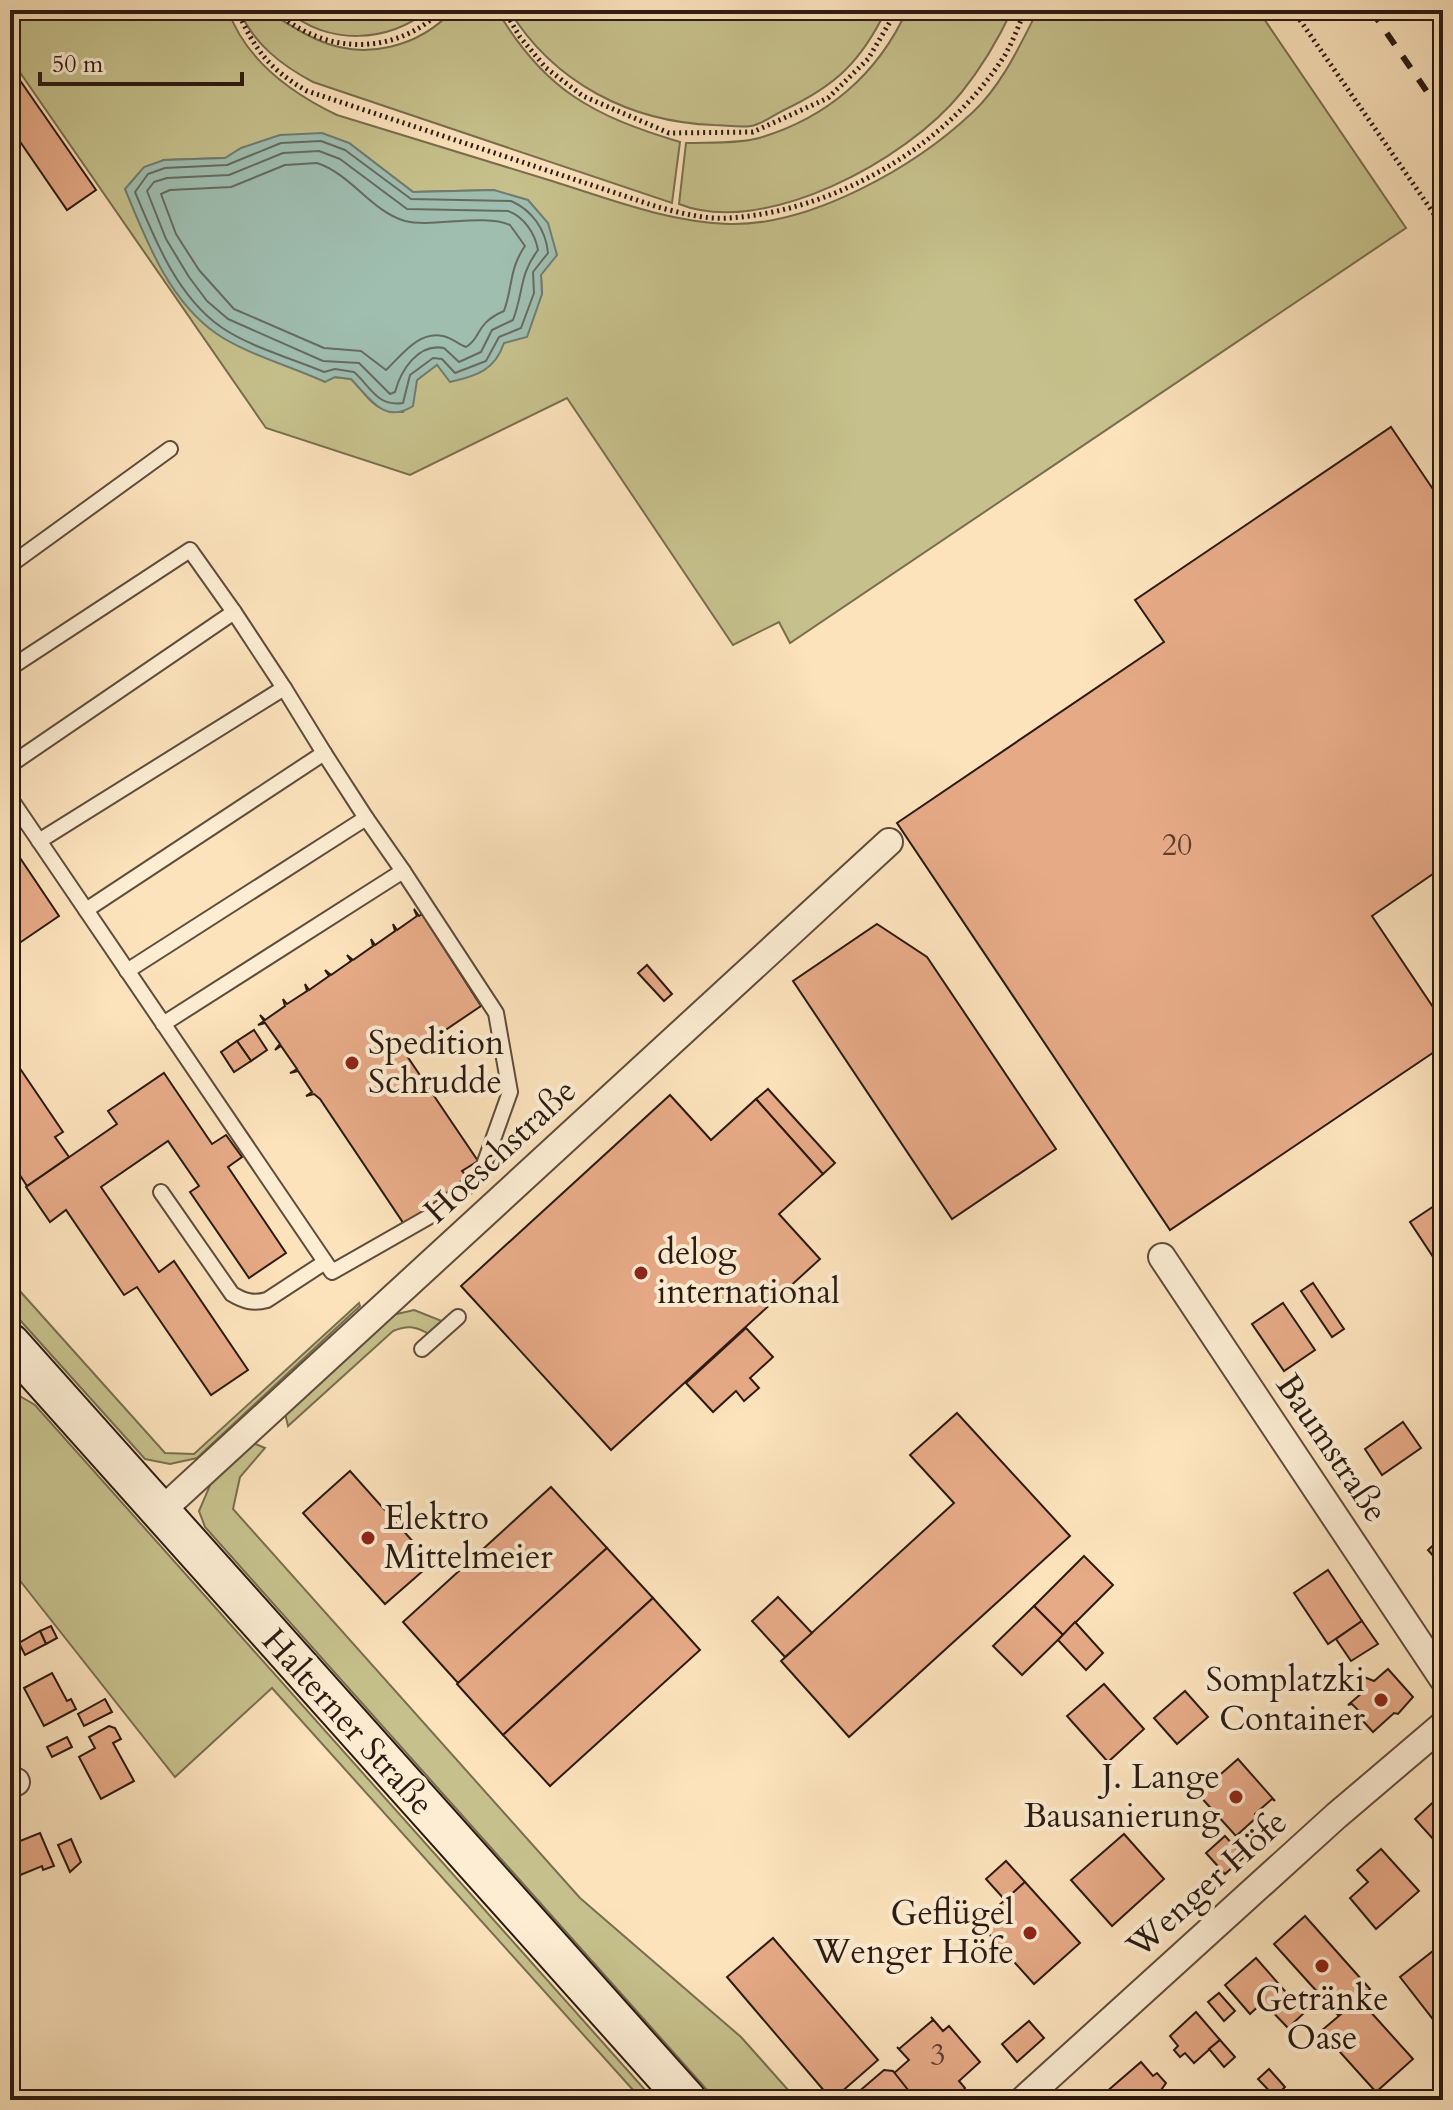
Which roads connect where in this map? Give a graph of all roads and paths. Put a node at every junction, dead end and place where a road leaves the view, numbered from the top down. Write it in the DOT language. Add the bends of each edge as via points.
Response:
graph roads {
  1 [pos="237,10"];
  2 [pos="274,10"];
  3 [pos="442,10"];
  4 [pos="504,10"];
  5 [pos="897,10"];
  6 [pos="1025,10"];
  7 [pos="1293,10"];
  8 [pos="1443,227"];
  9 [pos="170,449"];
  10 [pos="10,565"];
  11 [pos="234,612"];
  12 [pos="10,668"];
  13 [pos="284,688"];
  14 [pos="324,753"];
  15 [pos="10,765"];
  16 [pos="10,798"];
  17 [pos="366,818"];
  18 [pos="39,841"];
  19 [pos="889,842"];
  20 [pos="403,871"];
  21 [pos="86,910"];
  22 [pos="127,971"];
  23 [pos="163,1024"];
  24 [pos="161,1192"];
  25 [pos="1162,1257"];
  26 [pos="325,1262"];
  27 [pos="458,1317"];
  28 [pos="422,1349"];
  29 [pos="14,1356"];
  30 [pos="160,1512"];
  31 [pos="1443,1679"];
  32 [pos="1443,1725"];
  33 [pos="687,2100"];
  34 [pos="1023,2100"];
  1 -- 6 [label="path" via="254,44 278,74 307,91 658,207 729,218 827,197 919,145 967,104 1006,53"];
  2 -- 3 [label="path" via="320,39 369,46 403,37"];
  4 -- 5 [label="path" via="546,68 583,96 669,133 753,132 828,98 868,59"];
  7 -- 8 [label="path"];
  9 -- 10 [label="lane"];
  11 -- 12 [label="lane" via="190,550"];
  11 -- 13 [label="lane"];
  11 -- 15 [label="lane"];
  13 -- 14 [label="lane"];
  13 -- 18 [label="lane"];
  14 -- 17 [label="lane"];
  14 -- 21 [label="lane"];
  16 -- 18 [label="lane"];
  17 -- 20 [label="lane"];
  17 -- 22 [label="lane"];
  18 -- 21 [label="lane"];
  19 -- 30 [label="street, Hoeschstraße"];
  20 -- 23 [label="lane"];
  20 -- 26 [label="lane" via="496,1013 510,1092 480,1176 432,1215 345,1265 332,1272"];
  21 -- 22 [label="lane"];
  22 -- 23 [label="lane"];
  23 -- 26 [label="lane"];
  24 -- 26 [label="lane" via="232,1294 243,1301 267,1300"];
  25 -- 31 [label="street, Baumstraße"];
  27 -- 28 [label="lane"];
  29 -- 30 [label="main road, Halterner Straße"];
  30 -- 33 [label="main road, Halterner Straße"];
  32 -- 34 [label="street, Wenger Höfe"];
}
